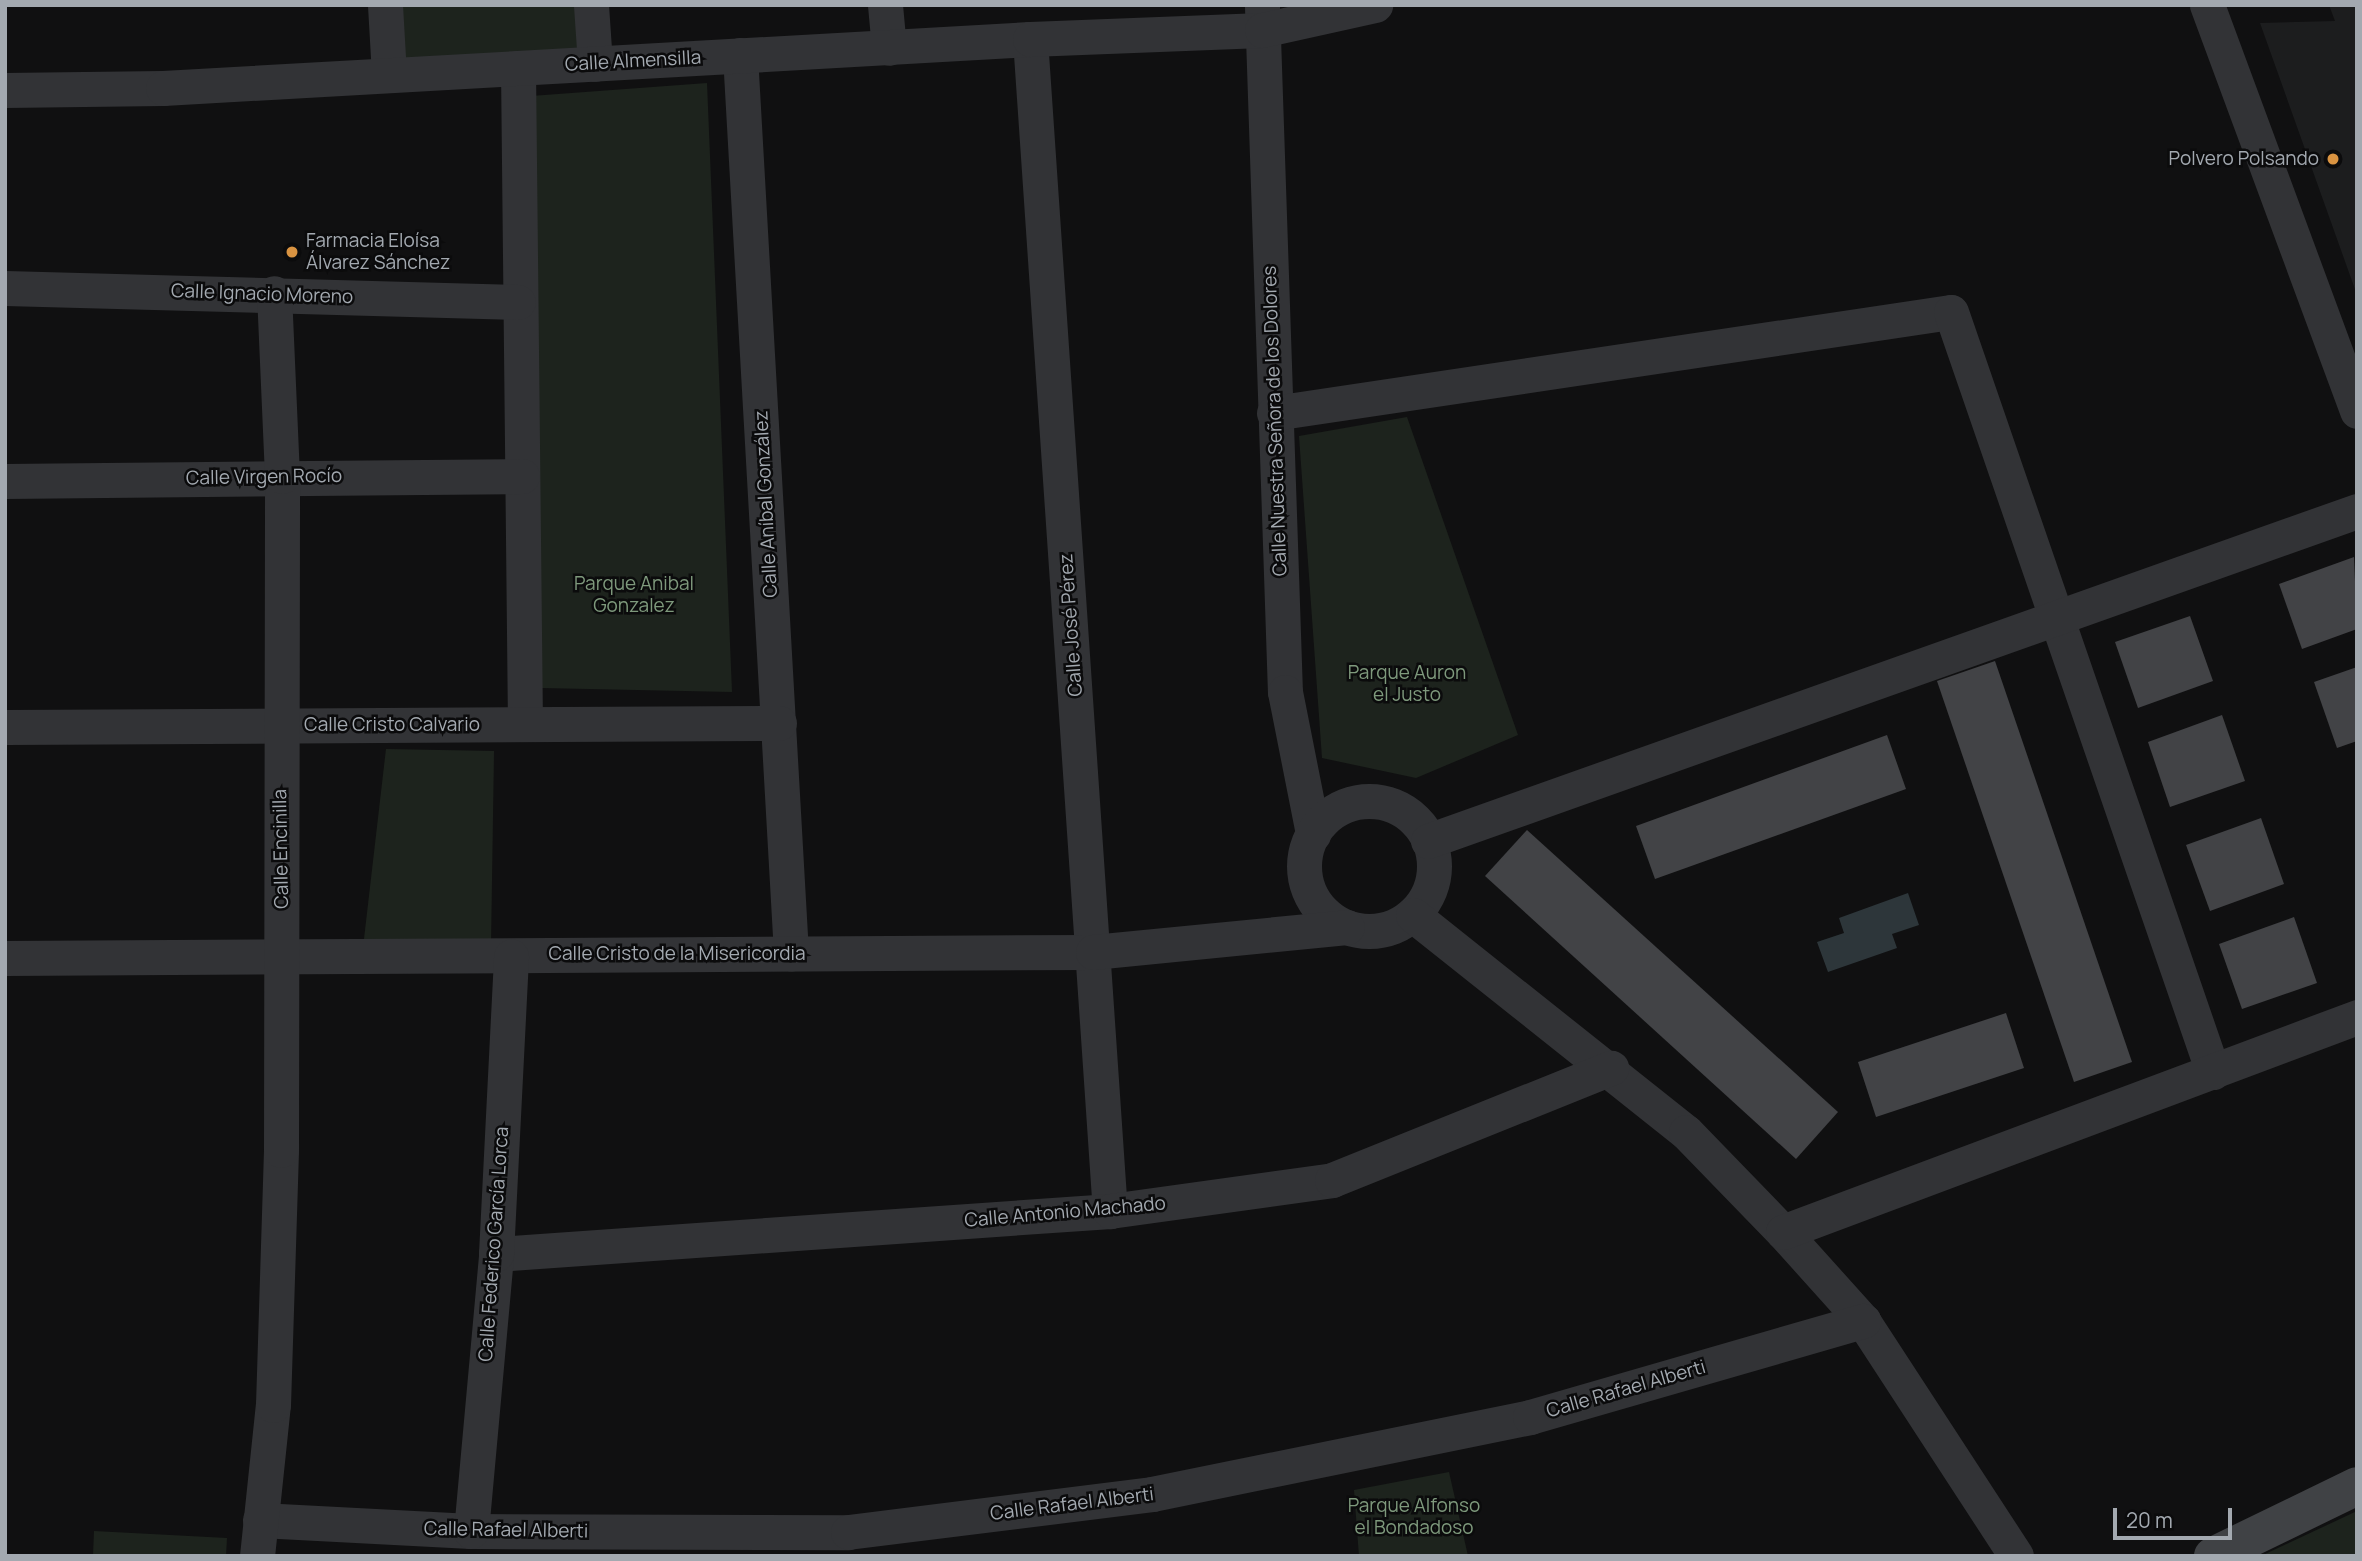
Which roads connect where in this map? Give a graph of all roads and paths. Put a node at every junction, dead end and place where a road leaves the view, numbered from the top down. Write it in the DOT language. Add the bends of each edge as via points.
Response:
graph roads {
  1 [pos="385,5"];
  2 [pos="591,5"];
  3 [pos="885,5"];
  4 [pos="1375,5"];
  5 [pos="2207,5"];
  6 [pos="1262,18"];
  7 [pos="1030,39"];
  8 [pos="889,48"];
  9 [pos="740,55"];
  10 [pos="595,64"];
  11 [pos="518,68"];
  12 [pos="388,75"];
  13 [pos="5,90"];
  14 [pos="5,288"];
  15 [pos="274,293"];
  16 [pos="518,302"];
  17 [pos="2357,411"];
  18 [pos="1274,413"];
  19 [pos="282,476"];
  20 [pos="522,476"];
  21 [pos="5,481"];
  22 [pos="2357,511"];
  23 [pos="2053,619"];
  24 [pos="779,723"];
  25 [pos="525,724"];
  26 [pos="280,726"];
  27 [pos="5,727"];
  28 [pos="1313,834"];
  29 [pos="1428,841"];
  30 [pos="1413,915"];
  31 [pos="1347,927"];
  32 [pos="1094,952"];
  33 [pos="791,954"];
  34 [pos="511,956"];
  35 [pos="282,957"];
  36 [pos="5,958"];
  37 [pos="2357,1017"];
  38 [pos="1611,1068"];
  39 [pos="2213,1072"];
  40 [pos="1110,1211"];
  41 [pos="1783,1232"];
  42 [pos="496,1254"];
  43 [pos="1863,1321"];
  44 [pos="2357,1486"];
  45 [pos="260,1520"];
  46 [pos="471,1531"];
  47 [pos="848,1544"];
  48 [pos="257,1556"];
  49 [pos="2016,1556"];
  50 [pos="2213,1556"];
  1 -- 12 [label="street"];
  2 -- 10 [label="street"];
  3 -- 8 [label="street"];
  4 -- 6 [label="street, Calle Almensilla"];
  5 -- 17 [label="street"];
  6 -- 7 [label="street, Calle Almensilla"];
  6 -- 18 [label="street, Calle Nuestra Señora de los Dolores"];
  7 -- 8 [label="street, Calle Almensilla"];
  7 -- 32 [label="street, Calle José Pérez"];
  8 -- 9 [label="street, Calle Almensilla"];
  9 -- 10 [label="street, Calle Almensilla"];
  9 -- 24 [label="street, Calle Aníbal González"];
  10 -- 11 [label="street, Calle Almensilla"];
  11 -- 12 [label="street, Calle Almensilla"];
  11 -- 16 [label="street"];
  12 -- 13 [label="street, Calle Almensilla" via="163,88"];
  14 -- 15 [label="street, Calle Ignacio Moreno"];
  15 -- 16 [label="street, Calle Ignacio Moreno"];
  15 -- 19 [label="street, Calle Encinilla"];
  16 -- 20 [label="street"];
  18 -- 23 [label="street" via="1951,312"];
  18 -- 28 [label="street, Calle Nuestra Señora de los Dolores" via="1285,692"];
  19 -- 20 [label="street, Calle Virgen Rocío"];
  19 -- 21 [label="street, Calle Virgen Rocío"];
  19 -- 26 [label="street, Calle Encinilla"];
  20 -- 25 [label="street"];
  22 -- 23 [label="street"];
  23 -- 29 [label="street"];
  23 -- 39 [label="street"];
  24 -- 25 [label="street, Calle Cristo Calvario"];
  24 -- 33 [label="street, Calle Aníbal González"];
  25 -- 26 [label="street, Calle Cristo Calvario"];
  26 -- 27 [label="street, Calle Cristo Calvario"];
  26 -- 35 [label="street, Calle Encinilla"];
  28 -- 29 [label="street" via="1331,813 1350,803 1372,801 1412,817"];
  28 -- 31 [label="street" via="1304,868 1308,889 1318,907"];
  29 -- 30 [label="street" via="1433,877"];
  30 -- 31 [label="street" via="1374,931"];
  30 -- 38 [label="street"];
  31 -- 32 [label="street, Calle Cristo de la Misericordia"];
  32 -- 33 [label="street, Calle Cristo de la Misericordia"];
  32 -- 40 [label="street, Calle José Pérez"];
  33 -- 34 [label="street, Calle Cristo de la Misericordia"];
  34 -- 35 [label="street, Calle Cristo de la Misericordia"];
  34 -- 42 [label="street, Calle Federico García Lorca"];
  35 -- 36 [label="street, Calle Cristo de la Misericordia"];
  35 -- 45 [label="street, Calle Encinilla" via="272,1405"];
  37 -- 39 [label="street"];
  38 -- 40 [label="street, Calle Antonio Machado" via="1332,1180"];
  38 -- 41 [label="street" via="1686,1132"];
  39 -- 41 [label="street"];
  40 -- 42 [label="street, Calle Antonio Machado"];
  41 -- 43 [label="street"];
  42 -- 46 [label="street, Calle Federico García Lorca"];
  43 -- 47 [label="street, Calle Rafael Alberti" via="1503,1423 1152,1494"];
  43 -- 49 [label="street"];
  44 -- 50 [label="main road"];
  45 -- 46 [label="street, Calle Rafael Alberti"];
  45 -- 48 [label="street, Calle Encinilla"];
  46 -- 47 [label="street, Calle Rafael Alberti"];
}
